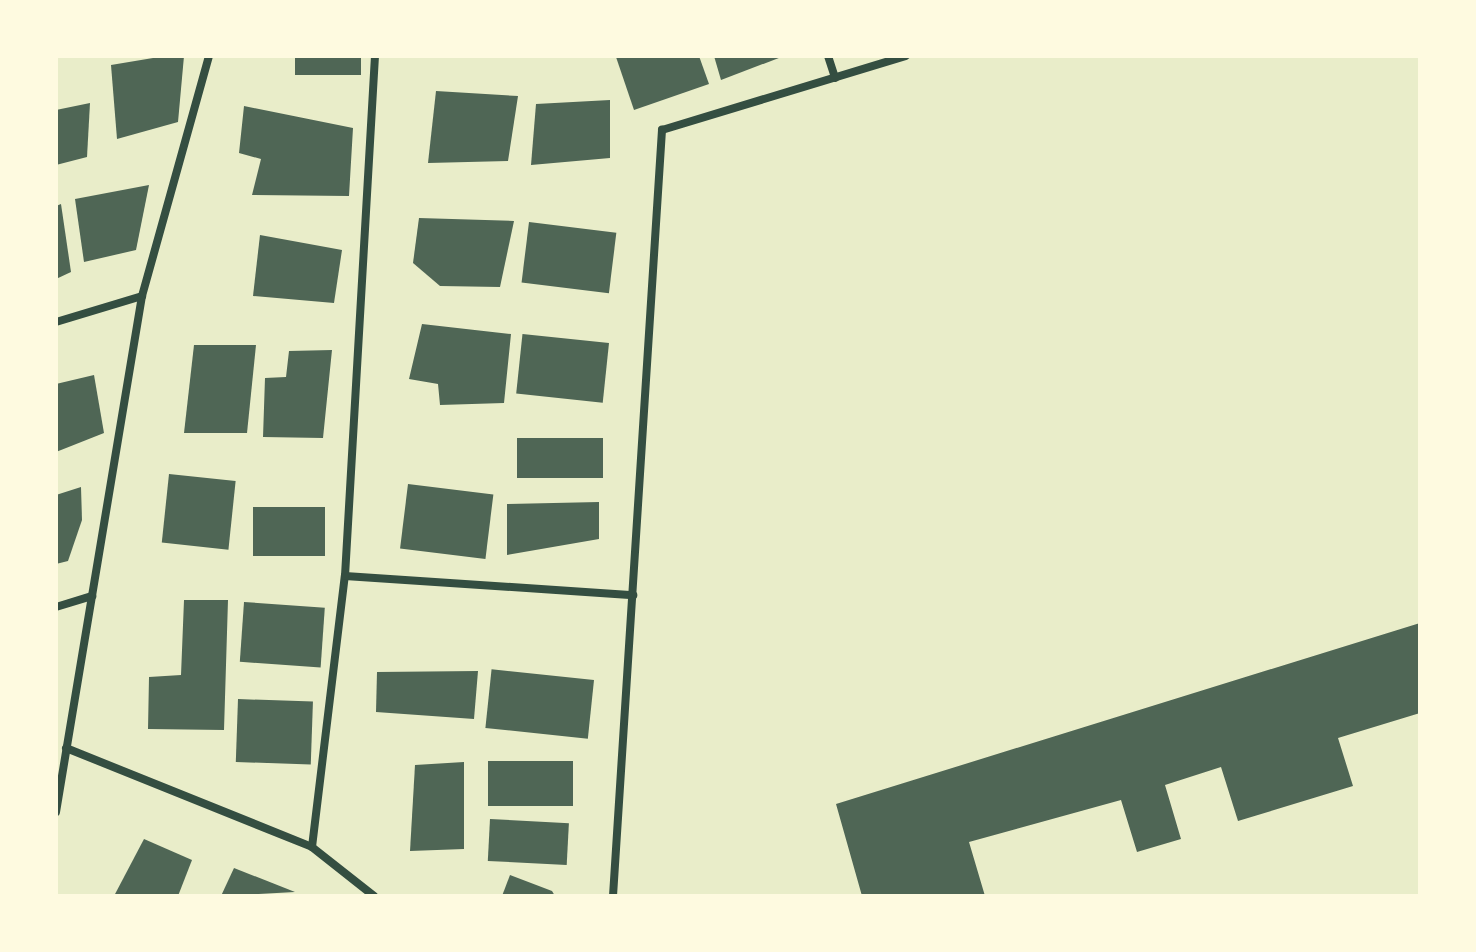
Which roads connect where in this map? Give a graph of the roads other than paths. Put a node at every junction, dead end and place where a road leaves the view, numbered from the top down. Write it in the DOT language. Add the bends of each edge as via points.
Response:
graph roads {
  1 [pos="209,56"];
  2 [pos="375,56"];
  3 [pos="828,56"];
  4 [pos="906,56"];
  5 [pos="835,78"];
  6 [pos="142,296"];
  7 [pos="56,322"];
  8 [pos="345,576"];
  9 [pos="633,595"];
  10 [pos="92,596"];
  11 [pos="56,607"];
  12 [pos="66,748"];
  13 [pos="56,812"];
  14 [pos="312,847"];
  15 [pos="374,896"];
  16 [pos="613,896"];
  1 -- 6 [label="street"];
  2 -- 8 [label="street"];
  3 -- 5 [label="street"];
  4 -- 5 [label="street"];
  5 -- 9 [label="street" via="662,130"];
  6 -- 7 [label="street"];
  6 -- 10 [label="street"];
  8 -- 9 [label="street"];
  8 -- 14 [label="street"];
  9 -- 16 [label="street"];
  10 -- 11 [label="street"];
  10 -- 12 [label="street"];
  12 -- 13 [label="street"];
  12 -- 14 [label="street"];
  14 -- 15 [label="street"];
}
